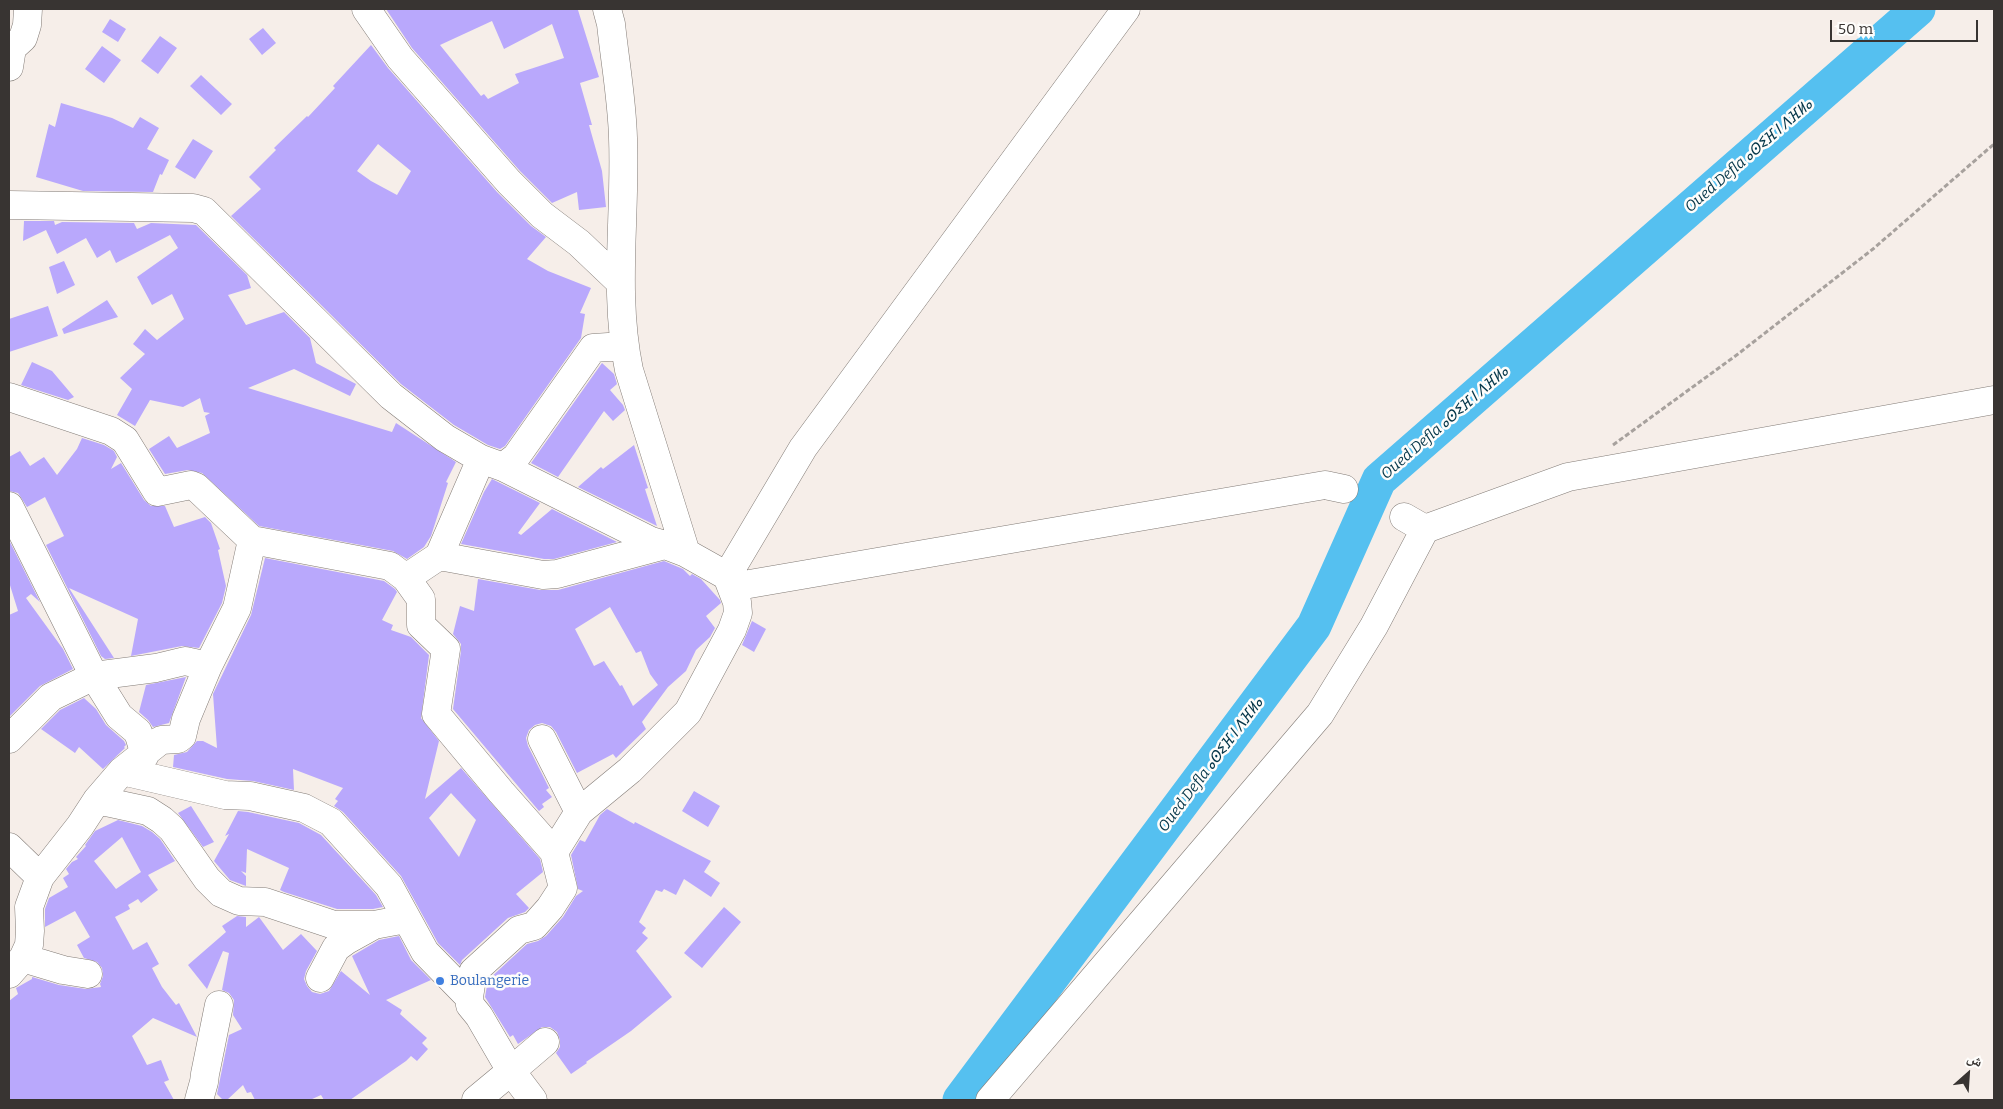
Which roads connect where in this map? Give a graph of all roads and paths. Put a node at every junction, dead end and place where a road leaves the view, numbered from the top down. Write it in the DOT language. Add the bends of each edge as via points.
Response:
graph roads {
  1 [pos="28,9"];
  2 [pos="366,9"];
  3 [pos="607,9"];
  4 [pos="1126,9"];
  5 [pos="9,67"];
  6 [pos="1994,144"];
  7 [pos="9,205"];
  8 [pos="620,282"];
  9 [pos="624,346"];
  10 [pos="9,397"];
  11 [pos="1994,400"];
  12 [pos="1608,448"];
  13 [pos="492,463"];
  14 [pos="1344,489"];
  15 [pos="9,506"];
  16 [pos="252,540"];
  17 [pos="676,549"];
  18 [pos="439,556"];
  19 [pos="406,578"];
  20 [pos="730,581"];
  21 [pos="208,666"];
  22 [pos="94,676"];
  23 [pos="9,739"];
  24 [pos="542,739"];
  25 [pos="145,754"];
  26 [pos="122,771"];
  27 [pos="97,800"];
  28 [pos="579,812"];
  29 [pos="9,847"];
  30 [pos="554,852"];
  31 [pos="40,876"];
  32 [pos="406,919"];
  33 [pos="374,925"];
  34 [pos="16,966"];
  35 [pos="88,974"];
  36 [pos="320,978"];
  37 [pos="469,997"];
  38 [pos="219,1005"];
  39 [pos="545,1042"];
  40 [pos="511,1071"];
  41 [pos="199,1100"];
  42 [pos="476,1100"];
  43 [pos="533,1100"];
  44 [pos="990,1100"];
  1 -- 5 [label="street" via="27,25 22,38 12,48"];
  2 -- 8 [label="street" via="400,58 509,182"];
  3 -- 8 [label="street" via="624,138"];
  4 -- 20 [label="street" via="803,448"];
  6 -- 12 [label="path" via="1873,250 1738,354"];
  7 -- 13 [label="street" via="193,208 204,211 391,396 445,438"];
  8 -- 9 [label="street"];
  9 -- 13 [label="street" via="593,348 516,457"];
  9 -- 17 [label="street"];
  10 -- 16 [label="street" via="111,431 125,440 157,492 191,485 196,487"];
  11 -- 44 [label="street" via="1568,477 1414,523 1374,626 1320,714"];
  13 -- 17 [label="street" via="651,541"];
  13 -- 18 [label="street"];
  14 -- 20 [label="street" via="1325,485"];
  15 -- 22 [label="street"];
  16 -- 19 [label="street" via="390,566"];
  16 -- 21 [label="street" via="236,608"];
  17 -- 18 [label="street" via="543,575"];
  17 -- 20 [label="street"];
  18 -- 19 [label="street"];
  19 -- 30 [label="street" via="421,599 421,625 446,649 436,714"];
  20 -- 28 [label="street" via="738,613 688,712 630,770"];
  21 -- 22 [label="street" via="185,661"];
  21 -- 25 [label="street" via="182,736 160,740"];
  22 -- 23 [label="street" via="50,697"];
  22 -- 25 [label="street" via="119,716 138,732"];
  24 -- 28 [label="street"];
  25 -- 26 [label="street"];
  26 -- 27 [label="street"];
  26 -- 32 [label="street" via="225,795 250,796 304,808 331,822 389,886"];
  27 -- 31 [label="street"];
  27 -- 33 [label="street" via="148,811 162,820 207,879 221,893 238,901 265,902 334,925"];
  28 -- 30 [label="street"];
  29 -- 31 [label="street"];
  30 -- 37 [label="street" via="563,888 534,926 519,930 473,972"];
  31 -- 34 [label="street" via="29,907 29,945"];
  32 -- 33 [label="street"];
  32 -- 37 [label="street" via="425,952"];
  33 -- 36 [label="street" via="336,948"];
  34 -- 35 [label="street"];
  37 -- 40 [label="street" via="470,1005 480,1016"];
  38 -- 41 [label="street"];
  39 -- 40 [label="street"];
  40 -- 42 [label="street"];
  40 -- 43 [label="street"];
}
